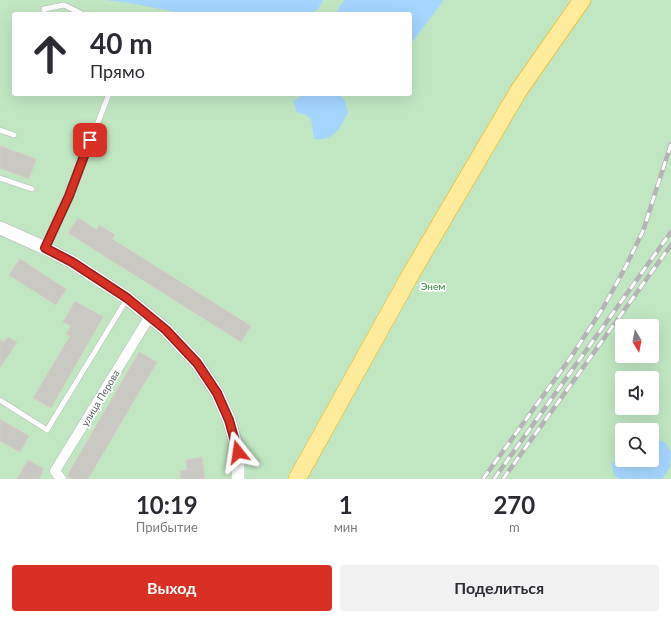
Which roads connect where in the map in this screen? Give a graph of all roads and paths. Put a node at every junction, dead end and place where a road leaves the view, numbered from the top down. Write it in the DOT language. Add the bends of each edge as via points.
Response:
graph roads {
  1 [pos="582,0"];
  2 [pos="44,12"];
  3 [pos="78,12"];
  4 [pos="108,96"];
  5 [pos="0,130"];
  6 [pos="14,135"];
  7 [pos="0,178"];
  8 [pos="32,189"];
  9 [pos="0,228"];
  10 [pos="45,248"];
  11 [pos="127,298"];
  12 [pos="150,316"];
  13 [pos="0,400"];
  14 [pos="61,479"];
  15 [pos="238,479"];
  16 [pos="297,479"];
  1 -- 16 [label="highway" via="519,90 412,272"];
  2 -- 3 [label="lane" via="44,9 64,5"];
  4 -- 10 [label="lane" via="69,196"];
  5 -- 6 [label="lane"];
  7 -- 8 [label="lane"];
  9 -- 10 [label="street"];
  10 -- 11 [label="street" via="72,262"];
  11 -- 12 [label="street"];
  11 -- 13 [label="lane" via="47,430"];
  12 -- 14 [label="street, улица Перова" via="55,472"];
  12 -- 15 [label="street" via="197,363 217,393 229,420 238,452"];
}
